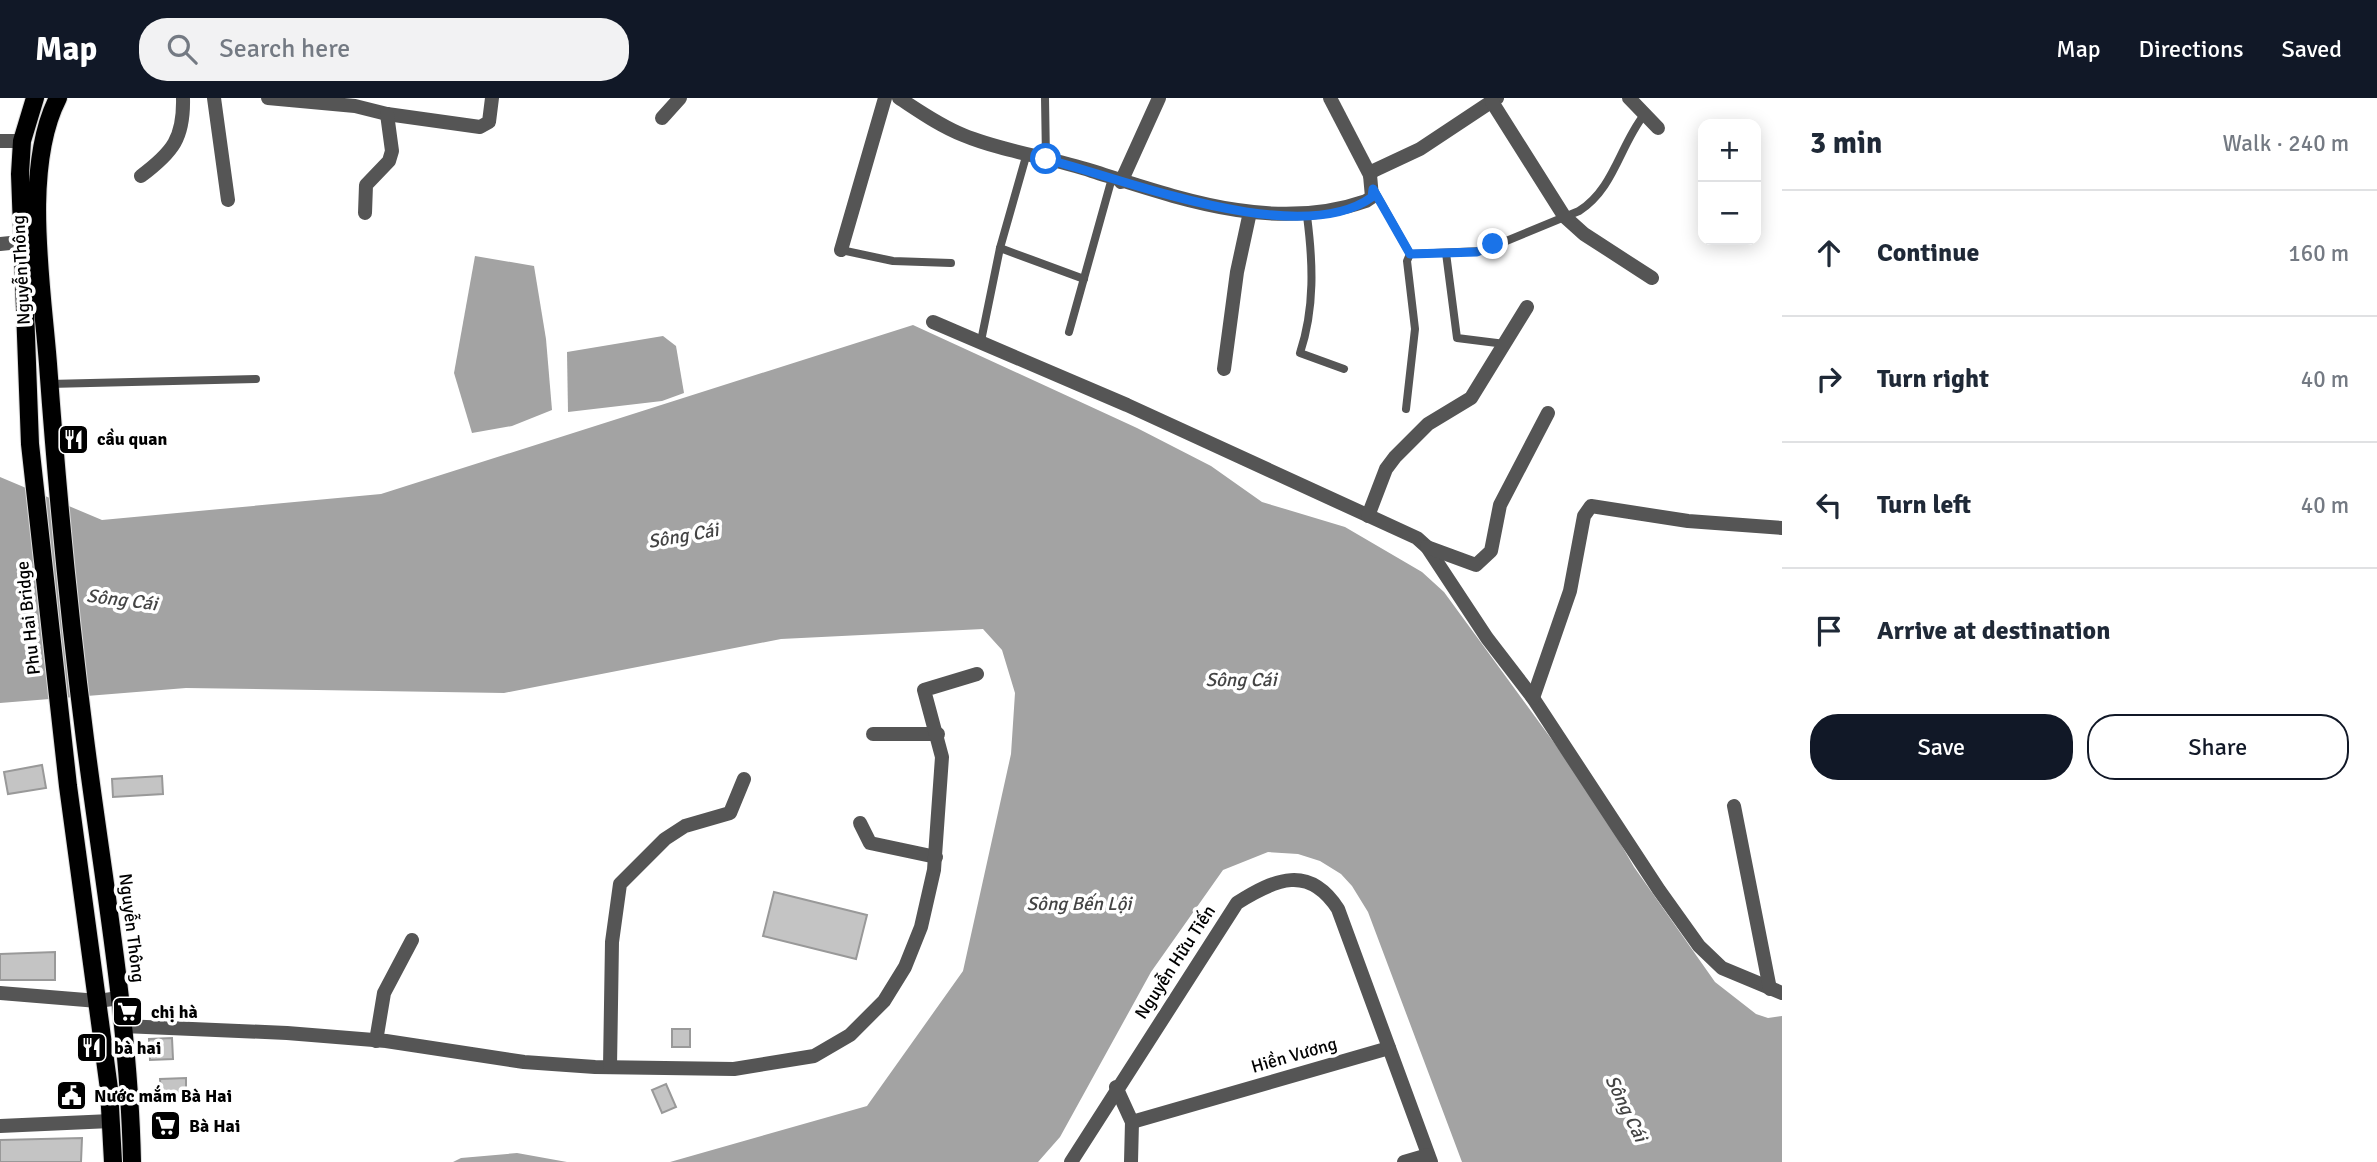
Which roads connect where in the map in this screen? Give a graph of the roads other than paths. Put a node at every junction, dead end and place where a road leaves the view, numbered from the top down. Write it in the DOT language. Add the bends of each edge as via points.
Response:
graph roads {
  1 [pos="34,98"];
  2 [pos="58,98"];
  3 [pos="183,98"];
  4 [pos="214,98"];
  5 [pos="268,98"];
  6 [pos="492,98"];
  7 [pos="680,98"];
  8 [pos="885,98"];
  9 [pos="899,98"];
  10 [pos="1045,98"];
  11 [pos="1158,98"];
  12 [pos="1330,98"];
  13 [pos="1629,98"];
  14 [pos="1494,100"];
  15 [pos="387,114"];
  16 [pos="1644,115"];
  17 [pos="663,118"];
  18 [pos="1658,128"];
  19 [pos="0,141"];
  20 [pos="22,141"];
  21 [pos="1027,153"];
  22 [pos="1046,159"];
  23 [pos="141,176"];
  24 [pos="1117,180"];
  25 [pos="1372,182"];
  26 [pos="228,200"];
  27 [pos="365,212"];
  28 [pos="1250,212"];
  29 [pos="1307,216"];
  30 [pos="1564,216"];
  31 [pos="38,240"];
  32 [pos="20,242"];
  33 [pos="0,244"];
  34 [pos="1000,248"];
  35 [pos="841,250"];
  36 [pos="1446,253"];
  37 [pos="1410,254"];
  38 [pos="951,263"];
  39 [pos="1653,278"];
  40 [pos="1084,279"];
  41 [pos="1527,307"];
  42 [pos="933,322"];
  43 [pos="1069,331"];
  44 [pos="981,341"];
  45 [pos="1505,344"];
  46 [pos="1224,369"];
  47 [pos="1344,369"];
  48 [pos="256,379"];
  49 [pos="49,384"];
  50 [pos="1406,409"];
  51 [pos="1548,413"];
  52 [pos="30,444"];
  53 [pos="1368,516"];
  54 [pos="1782,528"];
  55 [pos="1427,547"];
  56 [pos="977,674"];
  57 [pos="1534,698"];
  58 [pos="873,734"];
  59 [pos="937,734"];
  60 [pos="744,779"];
  61 [pos="1734,806"];
  62 [pos="860,823"];
  63 [pos="936,857"];
  64 [pos="412,940"];
  65 [pos="1776,991"];
  66 [pos="0,993"];
  67 [pos="120,999"];
  68 [pos="98,1001"];
  69 [pos="123,1026"];
  70 [pos="376,1041"];
  71 [pos="1389,1048"];
  72 [pos="610,1067"];
  73 [pos="1116,1087"];
  74 [pos="111,1121"];
  75 [pos="1132,1122"];
  76 [pos="0,1126"];
  77 [pos="1429,1158"];
  78 [pos="113,1162"];
  79 [pos="132,1162"];
  80 [pos="1071,1162"];
  81 [pos="1131,1162"];
  82 [pos="1404,1162"];
  1 -- 20 [label="main road, Nguyễn Thông"];
  2 -- 31 [label="main road, Nguyễn Thông" via="42,144"];
  3 -- 23 [label="street" via="181,132"];
  4 -- 26 [label="street"];
  5 -- 15 [label="street" via="355,106"];
  6 -- 15 [label="street" via="489,122 481,127"];
  7 -- 17 [label="street"];
  8 -- 35 [label="street"];
  9 -- 21 [label="street" via="965,136"];
  10 -- 22 [label="lane"];
  11 -- 24 [label="street"];
  12 -- 25 [label="street"];
  13 -- 16 [label="street"];
  14 -- 25 [label="street" via="1420,149 1377,168"];
  14 -- 30 [label="street"];
  15 -- 27 [label="street" via="392,151 389,161 366,184"];
  16 -- 18 [label="street"];
  16 -- 30 [label="lane" via="1599,193 1588,205"];
  19 -- 20 [label="street"];
  20 -- 32 [label="main road, Nguyễn Thông"];
  21 -- 22 [label="street"];
  21 -- 34 [label="lane"];
  22 -- 24 [label="street"];
  24 -- 28 [label="street"];
  24 -- 40 [label="lane"];
  25 -- 29 [label="street" via="1372,197 1366,201"];
  25 -- 37 [label="lane"];
  28 -- 29 [label="street"];
  28 -- 46 [label="street"];
  29 -- 47 [label="lane" via="1312,254 1310,323 1300,353"];
  30 -- 36 [label="lane" via="1482,251"];
  30 -- 39 [label="street"];
  31 -- 32 [label="street"];
  31 -- 49 [label="main road, Nguyễn Thông"];
  32 -- 33 [label="street"];
  32 -- 52 [label="main road, Nguyễn Thông"];
  34 -- 40 [label="lane"];
  34 -- 44 [label="lane"];
  35 -- 38 [label="lane" via="893,261"];
  36 -- 37 [label="lane"];
  36 -- 45 [label="lane" via="1457,338"];
  37 -- 50 [label="lane" via="1415,329"];
  40 -- 43 [label="lane"];
  41 -- 45 [label="street"];
  42 -- 44 [label="street"];
  44 -- 53 [label="street"];
  45 -- 53 [label="street" via="1471,398 1428,424 1395,457"];
  48 -- 49 [label="lane"];
  49 -- 67 [label="main road, Nguyễn Thông"];
  51 -- 55 [label="street" via="1500,505 1491,551 1476,565"];
  52 -- 68 [label="main road, Phu Hai Bridge" via="68,786"];
  53 -- 55 [label="street"];
  54 -- 57 [label="street" via="1688,521 1591,506 1584,516 1570,592"];
  55 -- 57 [label="street" via="1487,638"];
  56 -- 59 [label="street" via="924,690"];
  57 -- 65 [label="street" via="1699,946 1722,968"];
  58 -- 59 [label="street"];
  59 -- 63 [label="street" via="942,757"];
  60 -- 72 [label="street" via="730,813 685,826 665,839 620,884 612,942"];
  61 -- 65 [label="street"];
  62 -- 63 [label="street" via="870,843"];
  63 -- 72 [label="street" via="927,908 905,967 884,1001 839,1042 805,1058 744,1068"];
  64 -- 70 [label="street" via="384,993"];
  66 -- 68 [label="street"];
  67 -- 68 [label="street"];
  67 -- 69 [label="main road, Nguyễn Thông"];
  68 -- 74 [label="main road"];
  69 -- 70 [label="street"];
  69 -- 79 [label="main road, Nguyễn Thông"];
  70 -- 72 [label="street" via="524,1062"];
  71 -- 73 [label="street, Nguyễn Hữu Tiến" via="1338,909 1318,885 1280,880 1237,903"];
  71 -- 75 [label="street, Hiền Vương"];
  71 -- 77 [label="street"];
  73 -- 75 [label="street"];
  73 -- 80 [label="street, Nguyễn Hữu Tiến"];
  74 -- 76 [label="street"];
  74 -- 78 [label="main road"];
  75 -- 81 [label="street"];
  77 -- 82 [label="street"];
}
